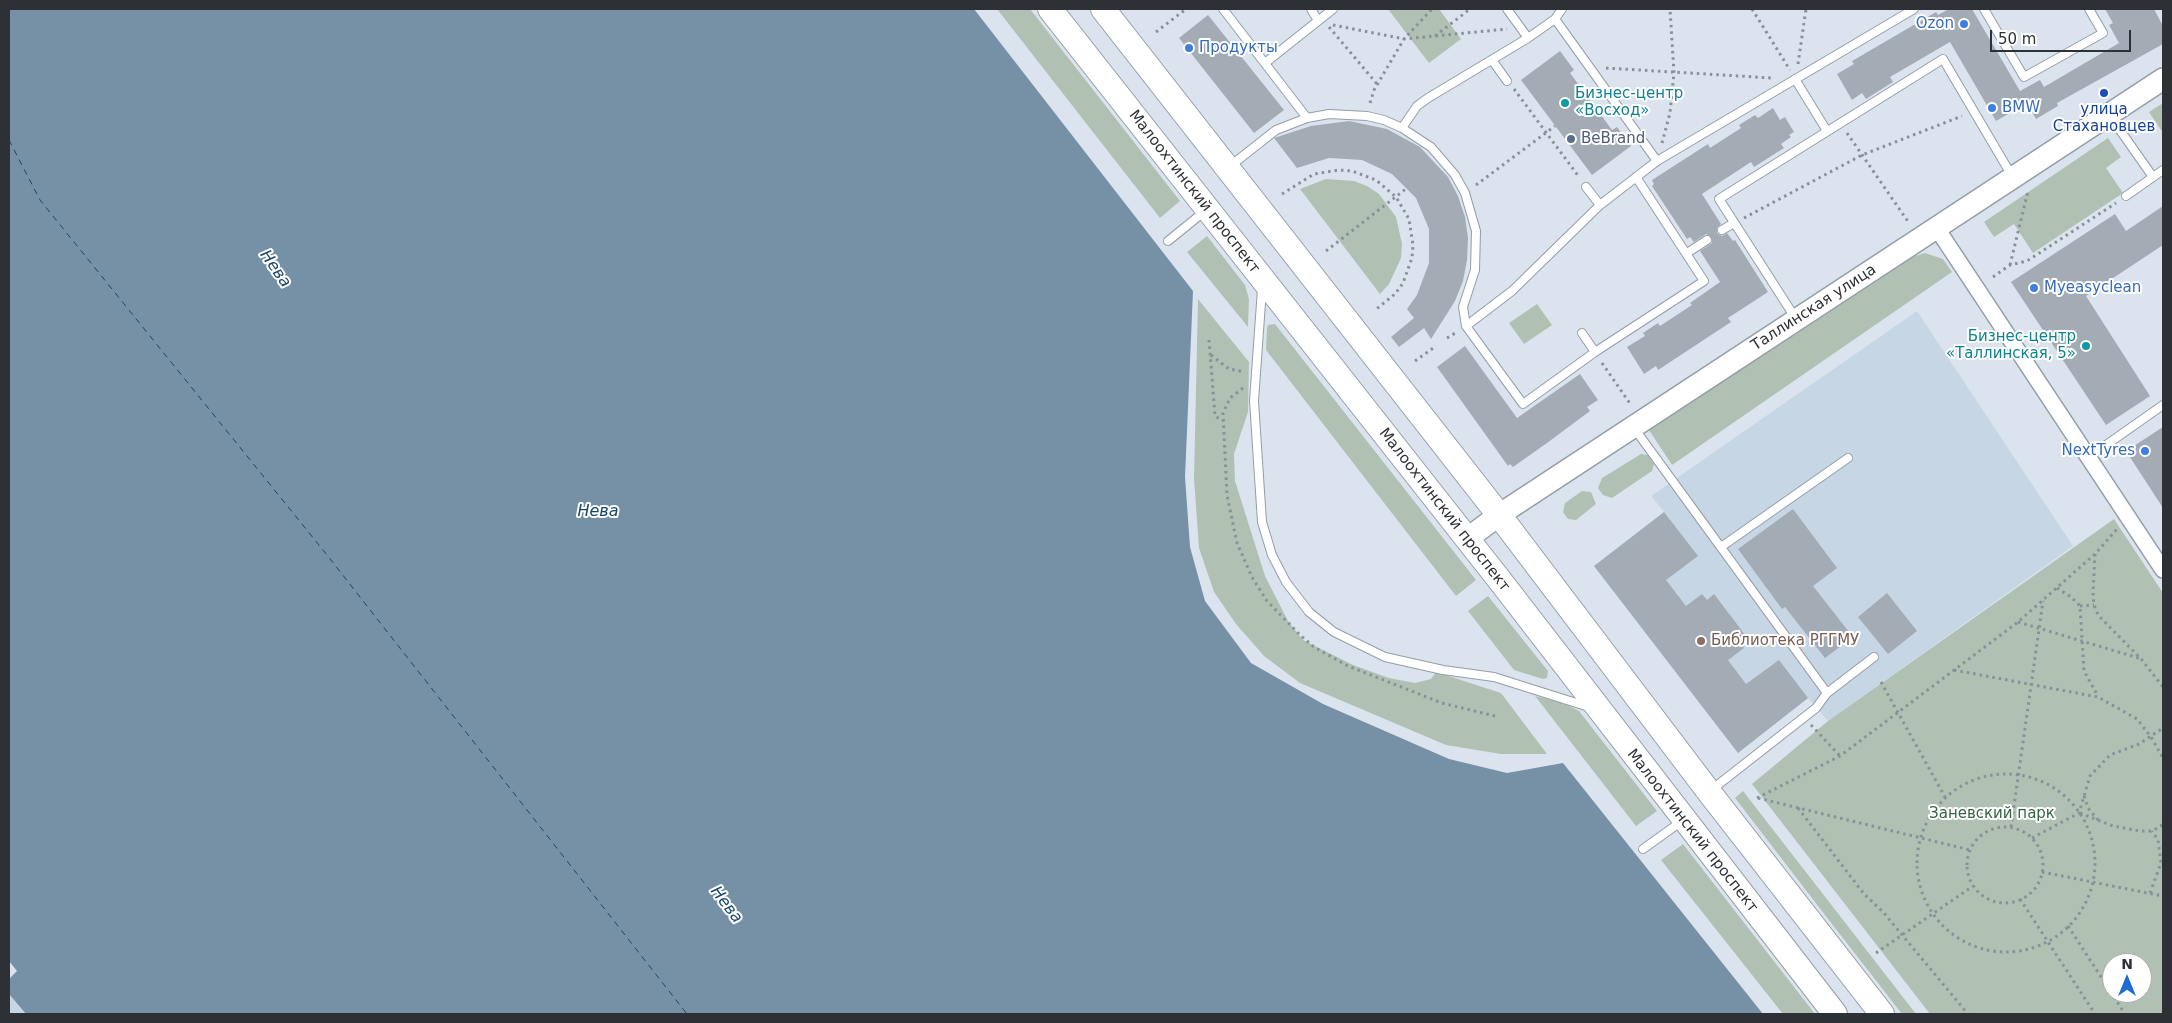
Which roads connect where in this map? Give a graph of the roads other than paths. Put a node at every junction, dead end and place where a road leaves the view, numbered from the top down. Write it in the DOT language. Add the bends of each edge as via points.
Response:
graph roads {
  1 [pos="1050,9"];
  2 [pos="1103,9"];
  3 [pos="1223,9"];
  4 [pos="1311,9"];
  5 [pos="1333,9"];
  6 [pos="1507,9"];
  7 [pos="1562,9"];
  8 [pos="1914,9"];
  9 [pos="1984,9"];
  10 [pos="2089,9"];
  11 [pos="1317,19"];
  12 [pos="1555,19"];
  13 [pos="1528,38"];
  14 [pos="1492,60"];
  15 [pos="1265,63"];
  16 [pos="1795,79"];
  17 [pos="2163,79"];
  18 [pos="1507,81"];
  19 [pos="2109,114"];
  20 [pos="1307,118"];
  21 [pos="1402,128"];
  22 [pos="1827,131"];
  23 [pos="1657,161"];
  24 [pos="1228,168"];
  25 [pos="2163,170"];
  26 [pos="1636,177"];
  27 [pos="2153,177"];
  28 [pos="2021,182"];
  29 [pos="1586,187"];
  30 [pos="2126,196"];
  31 [pos="1600,205"];
  32 [pos="1207,209"];
  33 [pos="1734,223"];
  34 [pos="1936,227"];
  35 [pos="1722,230"];
  36 [pos="1168,240"];
  37 [pos="1707,240"];
  38 [pos="1687,253"];
  39 [pos="1263,278"];
  40 [pos="1797,320"];
  41 [pos="1466,326"];
  42 [pos="1582,333"];
  43 [pos="1595,352"];
  44 [pos="2163,405"];
  45 [pos="1638,424"];
  46 [pos="2089,457"];
  47 [pos="1848,458"];
  48 [pos="1499,515"];
  49 [pos="1467,539"];
  50 [pos="1721,546"];
  51 [pos="2163,570"];
  52 [pos="1874,657"];
  53 [pos="1827,693"];
  54 [pos="1598,710"];
  55 [pos="1709,792"];
  56 [pos="1684,820"];
  57 [pos="1644,849"];
  58 [pos="1835,1014"];
  59 [pos="1882,1014"];
  1 -- 32 [label="main road, Малоохтинский проспект"];
  2 -- 24 [label="main road"];
  3 -- 15 [label="lane"];
  4 -- 11 [label="lane"];
  5 -- 11 [label="lane"];
  6 -- 13 [label="lane"];
  7 -- 12 [label="lane"];
  8 -- 16 [label="lane"];
  9 -- 10 [label="lane" via="2024,78 2103,33"];
  11 -- 15 [label="lane"];
  12 -- 13 [label="lane"];
  12 -- 23 [label="lane"];
  13 -- 14 [label="lane"];
  14 -- 18 [label="lane"];
  14 -- 21 [label="lane" via="1417,106"];
  15 -- 20 [label="lane"];
  16 -- 22 [label="lane"];
  16 -- 23 [label="lane"];
  17 -- 19 [label="street, Таллинская улица"];
  19 -- 27 [label="lane"];
  19 -- 28 [label="street, Таллинская улица"];
  20 -- 21 [label="lane" via="1329,114 1367,116"];
  20 -- 24 [label="lane" via="1276,130"];
  21 -- 41 [label="lane" via="1443,159 1465,193 1472,212 1477,250 1473,279 1463,307"];
  22 -- 28 [label="lane" via="1943,59"];
  22 -- 33 [label="lane" via="1719,199"];
  23 -- 26 [label="lane"];
  24 -- 48 [label="main road"];
  25 -- 27 [label="lane"];
  26 -- 31 [label="lane"];
  26 -- 38 [label="lane"];
  27 -- 30 [label="lane"];
  28 -- 34 [label="street, Таллинская улица"];
  29 -- 31 [label="lane"];
  31 -- 41 [label="lane" via="1512,291"];
  32 -- 36 [label="lane"];
  32 -- 39 [label="main road, Малоохтинский проспект"];
  33 -- 35 [label="lane"];
  33 -- 40 [label="lane"];
  34 -- 40 [label="street, Таллинская улица"];
  34 -- 46 [label="street"];
  37 -- 38 [label="lane"];
  38 -- 43 [label="lane" via="1704,281"];
  39 -- 49 [label="main road, Малоохтинский проспект"];
  39 -- 54 [label="lane" via="1254,401 1262,522 1272,555 1286,582 1309,612 1334,632 1385,657 1494,677"];
  40 -- 45 [label="street, Таллинская улица"];
  41 -- 43 [label="lane" via="1523,404"];
  42 -- 43 [label="lane"];
  44 -- 46 [label="lane"];
  45 -- 48 [label="street, Таллинская улица"];
  45 -- 50 [label="lane"];
  46 -- 51 [label="street"];
  47 -- 50 [label="lane"];
  48 -- 49 [label="street, Таллинская улица"];
  48 -- 55 [label="main road"];
  49 -- 54 [label="main road, Малоохтинский проспект"];
  50 -- 53 [label="lane"];
  52 -- 53 [label="lane"];
  53 -- 55 [label="lane" via="1816,708"];
  54 -- 56 [label="main road, Малоохтинский проспект"];
  55 -- 59 [label="main road"];
  56 -- 57 [label="lane"];
  56 -- 58 [label="main road, Малоохтинский проспект"];
}
